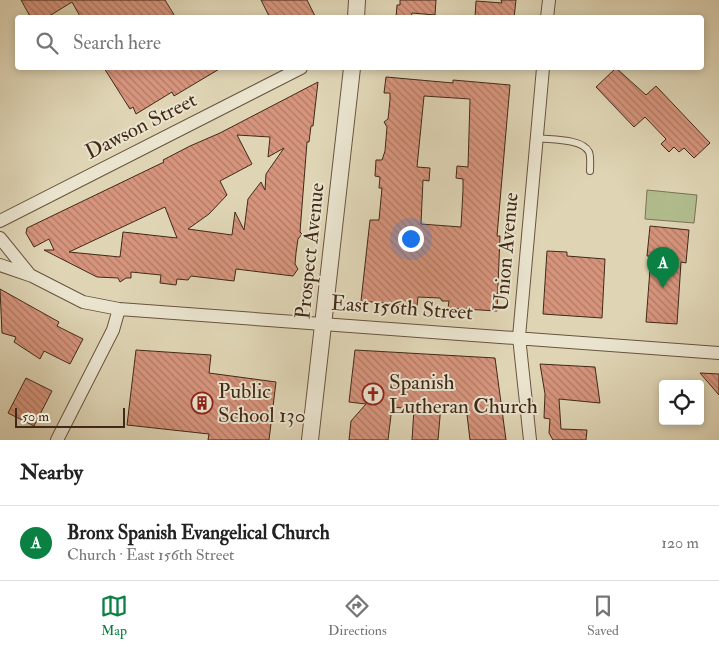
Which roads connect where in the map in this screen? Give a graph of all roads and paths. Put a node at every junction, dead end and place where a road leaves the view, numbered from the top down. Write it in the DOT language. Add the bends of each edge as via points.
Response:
graph roads {
  1 [pos="357,0"];
  2 [pos="548,0"];
  3 [pos="356,15"];
  4 [pos="547,15"];
  5 [pos="297,70"];
  6 [pos="352,70"];
  7 [pos="543,70"];
  8 [pos="537,138"];
  9 [pos="590,171"];
  10 [pos="0,221"];
  11 [pos="0,238"];
  12 [pos="0,265"];
  13 [pos="32,276"];
  14 [pos="119,309"];
  15 [pos="324,322"];
  16 [pos="519,337"];
  17 [pos="719,353"];
  18 [pos="57,440"];
  19 [pos="310,440"];
  20 [pos="530,440"];
  1 -- 3 [label="street"];
  2 -- 4 [label="street"];
  5 -- 10 [label="street, Dawson Street"];
  6 -- 15 [label="street, Prospect Avenue"];
  7 -- 8 [label="street, Union Avenue"];
  8 -- 9 [label="lane" via="580,144 588,149"];
  8 -- 16 [label="street, Union Avenue"];
  11 -- 13 [label="street"];
  12 -- 13 [label="street, East 156th Street"];
  13 -- 14 [label="street, East 156th Street" via="83,302"];
  14 -- 15 [label="street, East 156th Street"];
  14 -- 18 [label="street" via="113,330"];
  15 -- 16 [label="street, East 156th Street"];
  15 -- 19 [label="street, Prospect Avenue"];
  16 -- 17 [label="street, East 156th Street"];
  16 -- 20 [label="street, Union Avenue"];
}
